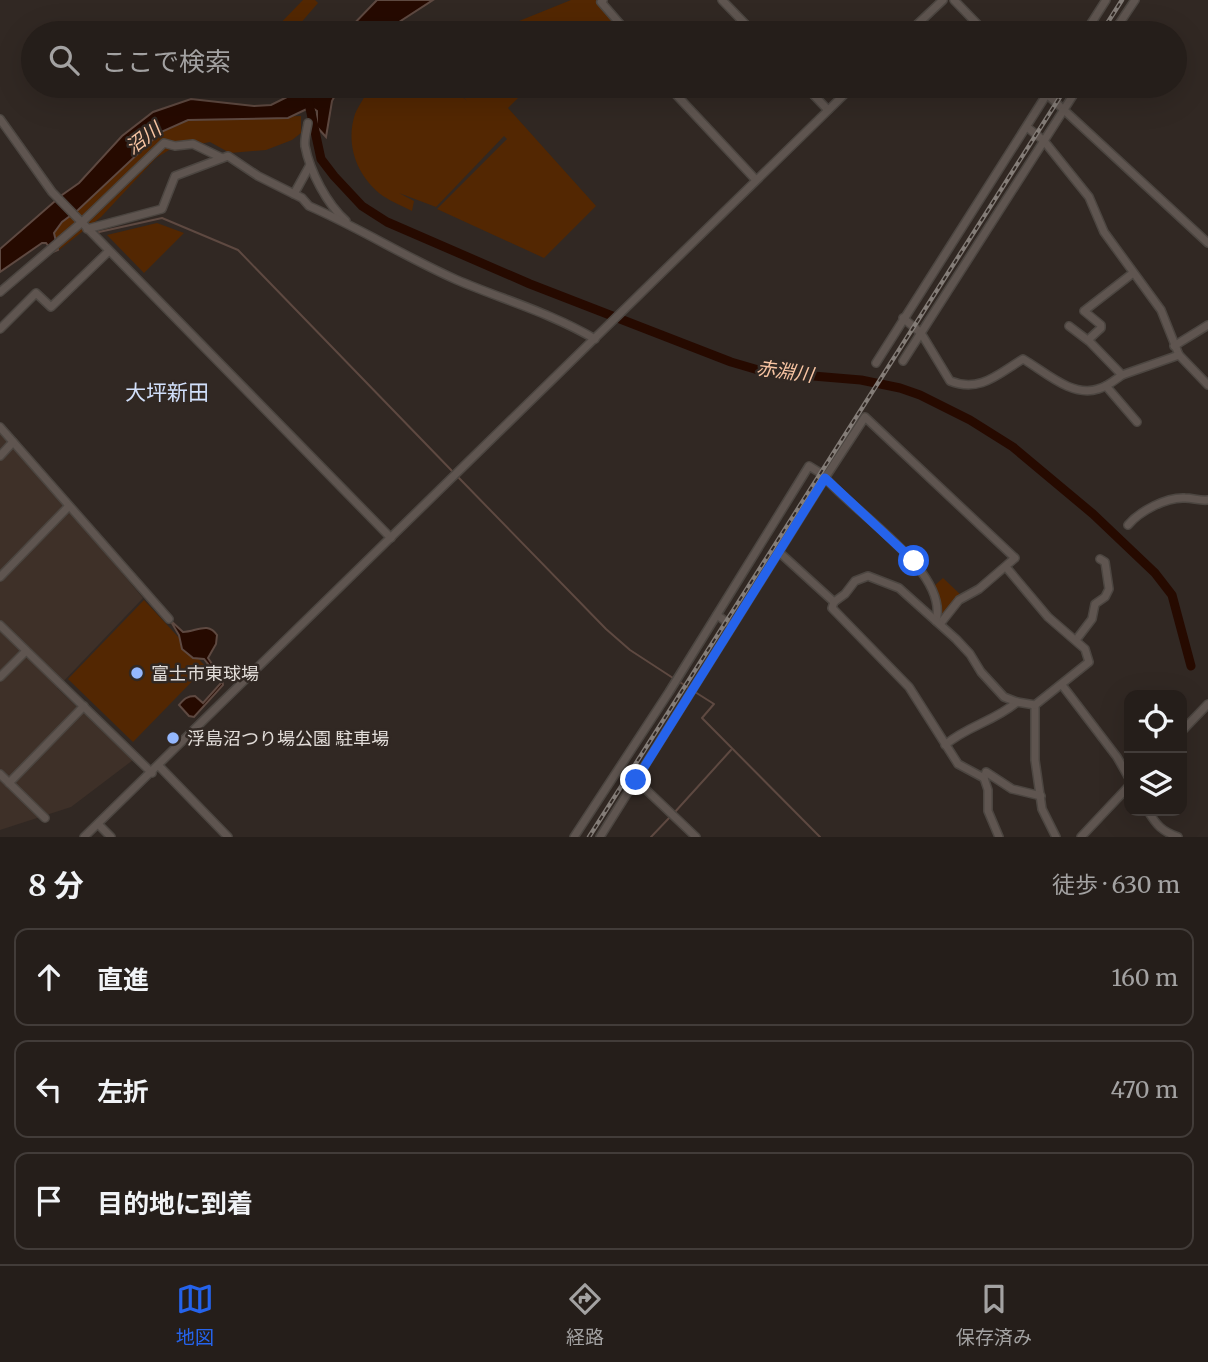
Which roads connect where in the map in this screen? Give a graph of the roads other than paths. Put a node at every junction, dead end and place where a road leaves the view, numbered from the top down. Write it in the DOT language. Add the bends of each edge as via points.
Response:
graph roads {
  1 [pos="603,0"];
  2 [pos="722,0"];
  3 [pos="943,0"];
  4 [pos="954,0"];
  5 [pos="1106,0"];
  6 [pos="1135,0"];
  7 [pos="618,21"];
  8 [pos="742,21"];
  9 [pos="921,21"];
  10 [pos="974,21"];
  11 [pos="1093,21"];
  12 [pos="1121,21"];
  13 [pos="679,98"];
  14 [pos="816,98"];
  15 [pos="840,98"];
  16 [pos="1044,98"];
  17 [pos="1050,98"];
  18 [pos="1071,98"];
  19 [pos="1064,109"];
  20 [pos="828,110"];
  21 [pos="0,119"];
  22 [pos="308,123"];
  23 [pos="1027,127"];
  24 [pos="1044,141"];
  25 [pos="222,158"];
  26 [pos="310,164"];
  27 [pos="756,180"];
  28 [pos="295,194"];
  29 [pos="84,226"];
  30 [pos="360,233"];
  31 [pos="1208,243"];
  32 [pos="109,251"];
  33 [pos="1133,273"];
  34 [pos="0,292"];
  35 [pos="903,318"];
  36 [pos="1208,325"];
  37 [pos="1069,326"];
  38 [pos="0,329"];
  39 [pos="921,333"];
  40 [pos="596,337"];
  41 [pos="1088,340"];
  42 [pos="1174,346"];
  43 [pos="1179,355"];
  44 [pos="903,361"];
  45 [pos="876,363"];
  46 [pos="1122,375"];
  47 [pos="1208,385"];
  48 [pos="1106,386"];
  49 [pos="1137,422"];
  50 [pos="0,427"];
  51 [pos="13,442"];
  52 [pos="0,456"];
  53 [pos="825,478"];
  54 [pos="1208,500"];
  55 [pos="69,506"];
  56 [pos="1128,525"];
  57 [pos="391,538"];
  58 [pos="779,552"];
  59 [pos="1100,559"];
  60 [pos="1006,566"];
  61 [pos="0,577"];
  62 [pos="834,602"];
  63 [pos="717,615"];
  64 [pos="169,619"];
  65 [pos="938,622"];
  66 [pos="0,625"];
  67 [pos="733,626"];
  68 [pos="1076,640"];
  69 [pos="26,650"];
  70 [pos="0,677"];
  71 [pos="1062,685"];
  72 [pos="1017,702"];
  73 [pos="1208,704"];
  74 [pos="1035,705"];
  75 [pos="84,706"];
  76 [pos="1187,726"];
  77 [pos="945,745"];
  78 [pos="159,766"];
  79 [pos="1124,769"];
  80 [pos="152,773"];
  81 [pos="0,774"];
  82 [pos="984,778"];
  83 [pos="636,780"];
  84 [pos="9,783"];
  85 [pos="1124,791"];
  86 [pos="1041,796"];
  87 [pos="1151,816"];
  88 [pos="45,818"];
  89 [pos="98,824"];
  90 [pos="1164,835"];
  91 [pos="84,837"];
  92 [pos="111,837"];
  93 [pos="228,837"];
  94 [pos="574,837"];
  95 [pos="600,837"];
  96 [pos="696,837"];
  97 [pos="999,837"];
  98 [pos="1056,837"];
  99 [pos="1081,837"];
  100 [pos="1178,837"];
  1 -- 7 [label="street"];
  2 -- 8 [label="street"];
  3 -- 9 [label="street"];
  4 -- 10 [label="street"];
  5 -- 11 [label="street"];
  6 -- 12 [label="street"];
  13 -- 27 [label="street"];
  14 -- 20 [label="street"];
  15 -- 20 [label="street"];
  16 -- 23 [label="street"];
  17 -- 19 [label="street"];
  18 -- 19 [label="street"];
  19 -- 24 [label="street"];
  19 -- 31 [label="street"];
  20 -- 27 [label="street"];
  21 -- 29 [label="street" via="52,192"];
  22 -- 26 [label="street" via="305,143"];
  23 -- 24 [label="street"];
  23 -- 35 [label="street"];
  24 -- 33 [label="street" via="1089,197 1104,232"];
  24 -- 39 [label="street"];
  25 -- 28 [label="street" via="228,156"];
  25 -- 29 [label="street" via="175,176 162,209"];
  25 -- 29 [label="street" via="193,144 164,143"];
  26 -- 28 [label="street"];
  26 -- 30 [label="street" via="336,212"];
  27 -- 40 [label="street"];
  28 -- 30 [label="street"];
  29 -- 32 [label="street"];
  29 -- 34 [label="street"];
  30 -- 40 [label="street" via="457,280"];
  32 -- 38 [label="street" via="51,307 36,293"];
  32 -- 57 [label="street"];
  33 -- 41 [label="street" via="1084,311 1101,325"];
  33 -- 42 [label="street" via="1161,310"];
  35 -- 39 [label="street"];
  35 -- 45 [label="street"];
  36 -- 42 [label="street"];
  37 -- 41 [label="street"];
  39 -- 44 [label="street"];
  39 -- 48 [label="street" via="950,381 959,384 978,385 1023,359 1074,388 1088,391"];
  40 -- 57 [label="street"];
  41 -- 46 [label="street"];
  42 -- 43 [label="street"];
  43 -- 46 [label="street"];
  43 -- 47 [label="street"];
  46 -- 48 [label="street"];
  48 -- 49 [label="street"];
  50 -- 51 [label="street"];
  51 -- 52 [label="street"];
  51 -- 55 [label="street"];
  53 -- 58 [label="street"];
  53 -- 60 [label="street" via="865,417 1015,558"];
  53 -- 63 [label="street" via="809,466"];
  53 -- 65 [label="street" via="921,568 934,596"];
  54 -- 56 [label="street" via="1172,500 1150,508"];
  55 -- 61 [label="street"];
  55 -- 64 [label="street"];
  57 -- 78 [label="street"];
  58 -- 62 [label="street"];
  58 -- 67 [label="street"];
  59 -- 68 [label="street" via="1105,562 1110,589 1095,604"];
  60 -- 65 [label="street"];
  60 -- 68 [label="street" via="1048,617"];
  62 -- 65 [label="street" via="855,580 868,576 899,588"];
  62 -- 77 [label="street" via="832,608 909,687"];
  63 -- 67 [label="street"];
  63 -- 94 [label="street"];
  65 -- 72 [label="street" via="995,688"];
  66 -- 69 [label="street"];
  67 -- 83 [label="street"];
  68 -- 71 [label="street" via="1085,649 1088,662"];
  69 -- 70 [label="street"];
  69 -- 75 [label="street"];
  71 -- 74 [label="street"];
  71 -- 79 [label="street"];
  72 -- 74 [label="street"];
  72 -- 77 [label="street"];
  73 -- 76 [label="street"];
  74 -- 86 [label="street" via="1035,760"];
  75 -- 80 [label="street"];
  75 -- 84 [label="street"];
  77 -- 82 [label="street" via="958,764"];
  78 -- 80 [label="street"];
  78 -- 93 [label="street"];
  80 -- 89 [label="street"];
  81 -- 84 [label="street"];
  82 -- 86 [label="street" via="986,772 1012,789"];
  82 -- 97 [label="street" via="988,811"];
  83 -- 95 [label="street"];
  83 -- 96 [label="street"];
  84 -- 88 [label="street"];
  85 -- 99 [label="street"];
  86 -- 98 [label="street" via="1042,810"];
  87 -- 90 [label="street"];
  89 -- 91 [label="street"];
  89 -- 92 [label="street"];
  90 -- 100 [label="street"];
}
